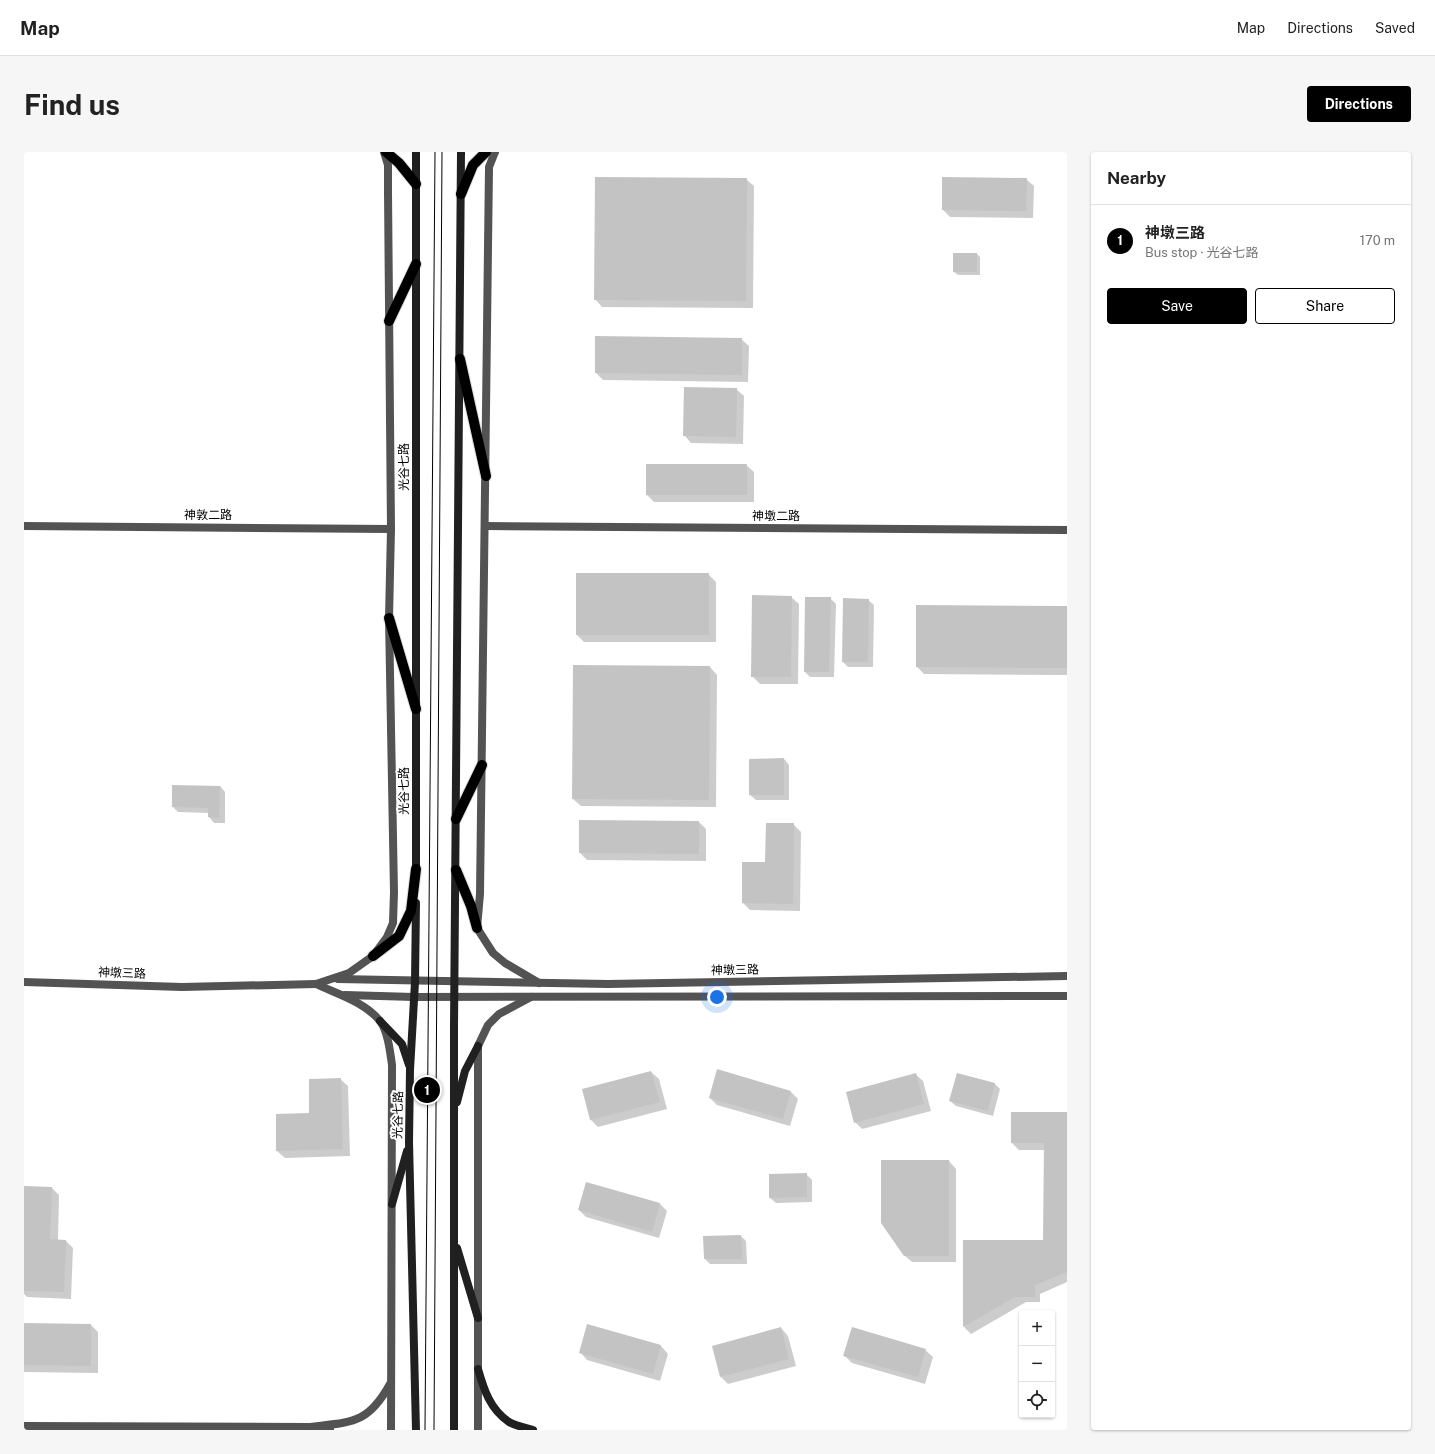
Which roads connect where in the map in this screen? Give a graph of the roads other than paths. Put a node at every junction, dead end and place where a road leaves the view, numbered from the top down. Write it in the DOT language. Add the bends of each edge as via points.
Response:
graph roads {
  1 [pos="385,152"];
  2 [pos="416,152"];
  3 [pos="461,152"];
  4 [pos="486,152"];
  5 [pos="495,152"];
  6 [pos="416,184"];
  7 [pos="461,194"];
  8 [pos="416,264"];
  9 [pos="389,321"];
  10 [pos="460,359"];
  11 [pos="486,476"];
  12 [pos="24,526"];
  13 [pos="485,526"];
  14 [pos="391,529"];
  15 [pos="1067,530"];
  16 [pos="389,618"];
  17 [pos="416,709"];
  18 [pos="482,765"];
  19 [pos="456,820"];
  20 [pos="416,869"];
  21 [pos="456,870"];
  22 [pos="477,928"];
  23 [pos="373,956"];
  24 [pos="1067,976"];
  25 [pos="332,979"];
  26 [pos="454,981"];
  27 [pos="24,982"];
  28 [pos="415,982"];
  29 [pos="539,983"];
  30 [pos="316,984"];
  31 [pos="340,995"];
  32 [pos="454,996"];
  33 [pos="1067,996"];
  34 [pos="414,997"];
  35 [pos="532,997"];
  36 [pos="380,1021"];
  37 [pos="478,1046"];
  38 [pos="410,1070"];
  39 [pos="454,1113"];
  40 [pos="409,1142"];
  41 [pos="392,1204"];
  42 [pos="454,1239"];
  43 [pos="478,1318"];
  44 [pos="478,1369"];
  45 [pos="391,1384"];
  46 [pos="24,1426"];
  47 [pos="310,1427"];
  48 [pos="330,1430"];
  49 [pos="391,1430"];
  50 [pos="416,1430"];
  51 [pos="454,1430"];
  52 [pos="478,1430"];
  53 [pos="534,1430"];
  1 -- 6 [label="main road" via="399,163"];
  1 -- 9 [label="street" via="388,166"];
  2 -- 6 [label="main road, 光谷七路"];
  3 -- 7 [label="main road"];
  4 -- 7 [label="main road" via="473,165"];
  5 -- 11 [label="street" via="489,167"];
  6 -- 8 [label="main road, 光谷七路"];
  7 -- 10 [label="main road"];
  8 -- 9 [label="main road"];
  8 -- 17 [label="main road, 光谷七路"];
  9 -- 14 [label="street"];
  10 -- 11 [label="main road"];
  10 -- 19 [label="main road"];
  11 -- 13 [label="street"];
  12 -- 14 [label="street, 神敦二路"];
  13 -- 15 [label="street, 神墩二路"];
  13 -- 18 [label="street"];
  14 -- 16 [label="street"];
  16 -- 17 [label="main road"];
  16 -- 23 [label="street" via="393,923"];
  17 -- 20 [label="main road, 光谷七路"];
  18 -- 19 [label="main road"];
  18 -- 22 [label="street"];
  19 -- 21 [label="main road"];
  20 -- 23 [label="main road" via="411,911 399,936"];
  20 -- 28 [label="main road, 光谷七路"];
  21 -- 22 [label="main road"];
  21 -- 26 [label="main road"];
  22 -- 29 [label="street" via="493,953"];
  23 -- 25 [label="street" via="349,973"];
  24 -- 29 [label="street, 神墩三路"];
  25 -- 28 [label="street, 神墩三路"];
  25 -- 30 [label="street"];
  26 -- 28 [label="street, 神墩三路"];
  26 -- 29 [label="street, 神墩三路"];
  26 -- 32 [label="main road"];
  27 -- 30 [label="street, 神墩三路" via="182,987"];
  28 -- 34 [label="main road, 光谷七路"];
  30 -- 31 [label="street"];
  31 -- 34 [label="street"];
  31 -- 36 [label="street" via="361,1005"];
  32 -- 34 [label="street"];
  32 -- 35 [label="street"];
  32 -- 39 [label="main road"];
  33 -- 35 [label="street"];
  34 -- 38 [label="main road, 光谷七路"];
  35 -- 37 [label="street" via="500,1014 488,1025"];
  36 -- 38 [label="main road" via="402,1044"];
  36 -- 41 [label="street" via="388,1042 392,1065"];
  37 -- 39 [label="main road" via="465,1071"];
  37 -- 43 [label="street"];
  38 -- 40 [label="main road, 光谷七路"];
  39 -- 42 [label="main road"];
  40 -- 41 [label="main road"];
  40 -- 50 [label="main road, 光谷七路"];
  41 -- 45 [label="street"];
  42 -- 43 [label="main road"];
  42 -- 51 [label="main road"];
  43 -- 44 [label="street"];
  44 -- 52 [label="street"];
  44 -- 53 [label="main road" via="486,1394 496,1410 510,1423"];
  45 -- 47 [label="street" via="381,1401 369,1413 351,1422"];
  45 -- 49 [label="street"];
  46 -- 47 [label="street"];
  47 -- 48 [label="street"];
}
